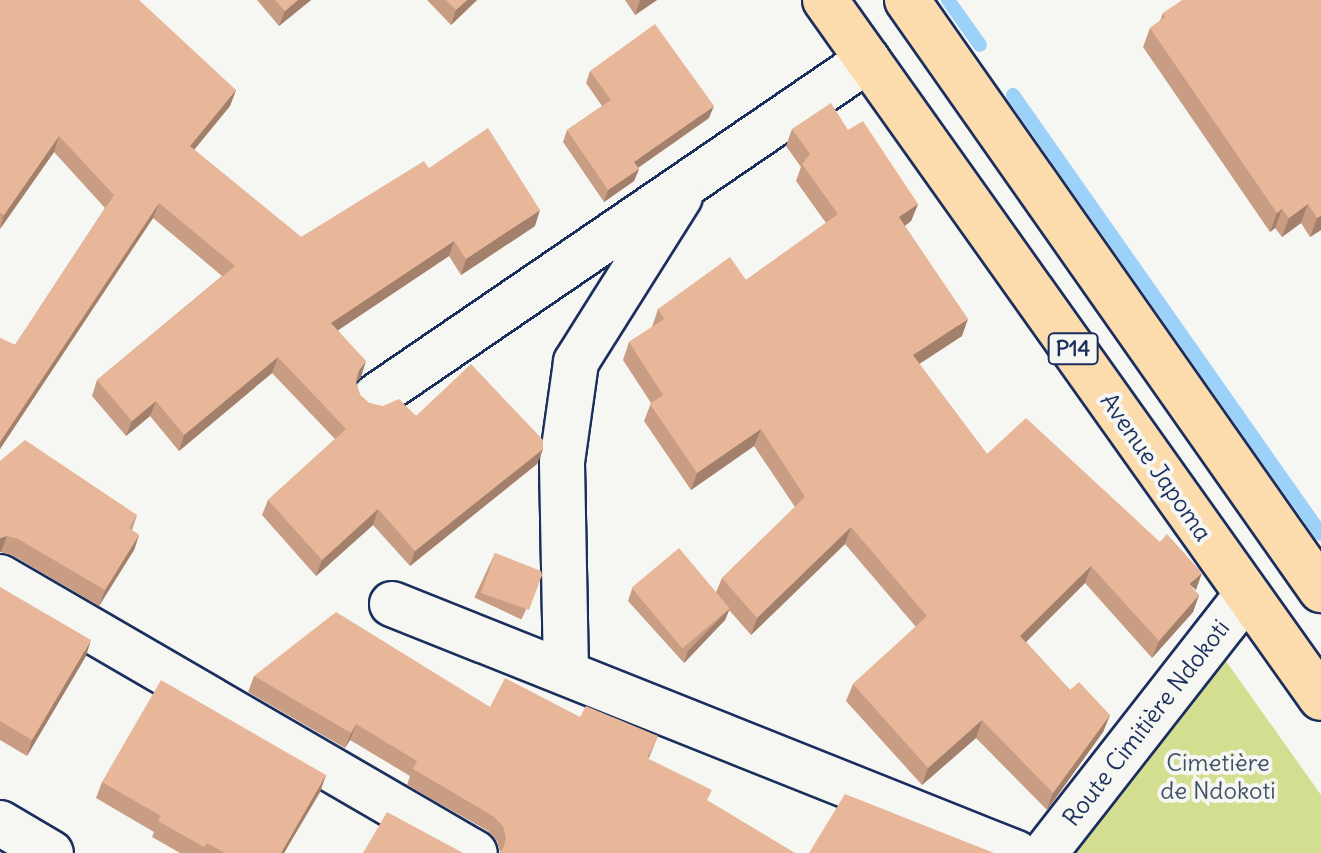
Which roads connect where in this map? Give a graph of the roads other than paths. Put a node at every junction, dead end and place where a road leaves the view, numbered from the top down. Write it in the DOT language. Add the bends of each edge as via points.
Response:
graph roads {
  1 [pos="825,0"];
  2 [pos="907,0"];
  3 [pos="868,60"];
  4 [pos="689,182"];
  5 [pos="375,397"];
  6 [pos="0,577"];
  7 [pos="1321,590"];
  8 [pos="1247,594"];
  9 [pos="392,604"];
  10 [pos="566,672"];
  11 [pos="1321,698"];
  12 [pos="0,823"];
  13 [pos="51,853"];
  14 [pos="475,853"];
  15 [pos="1016,853"];
  16 [pos="1045,853"];
  1 -- 3 [label="main road, Avenue Japoma / P14"];
  2 -- 7 [label="main road, P14"];
  3 -- 4 [label="street"];
  3 -- 8 [label="main road, Avenue Japoma / P14"];
  4 -- 5 [label="street"];
  4 -- 10 [label="street" via="576,362 562,462"];
  6 -- 14 [label="street"];
  8 -- 11 [label="main road, Avenue Japoma / P14"];
  8 -- 16 [label="street, Route Cimitière Ndokoti"];
  9 -- 10 [label="street"];
  10 -- 15 [label="street"];
  12 -- 13 [label="street"];
}
